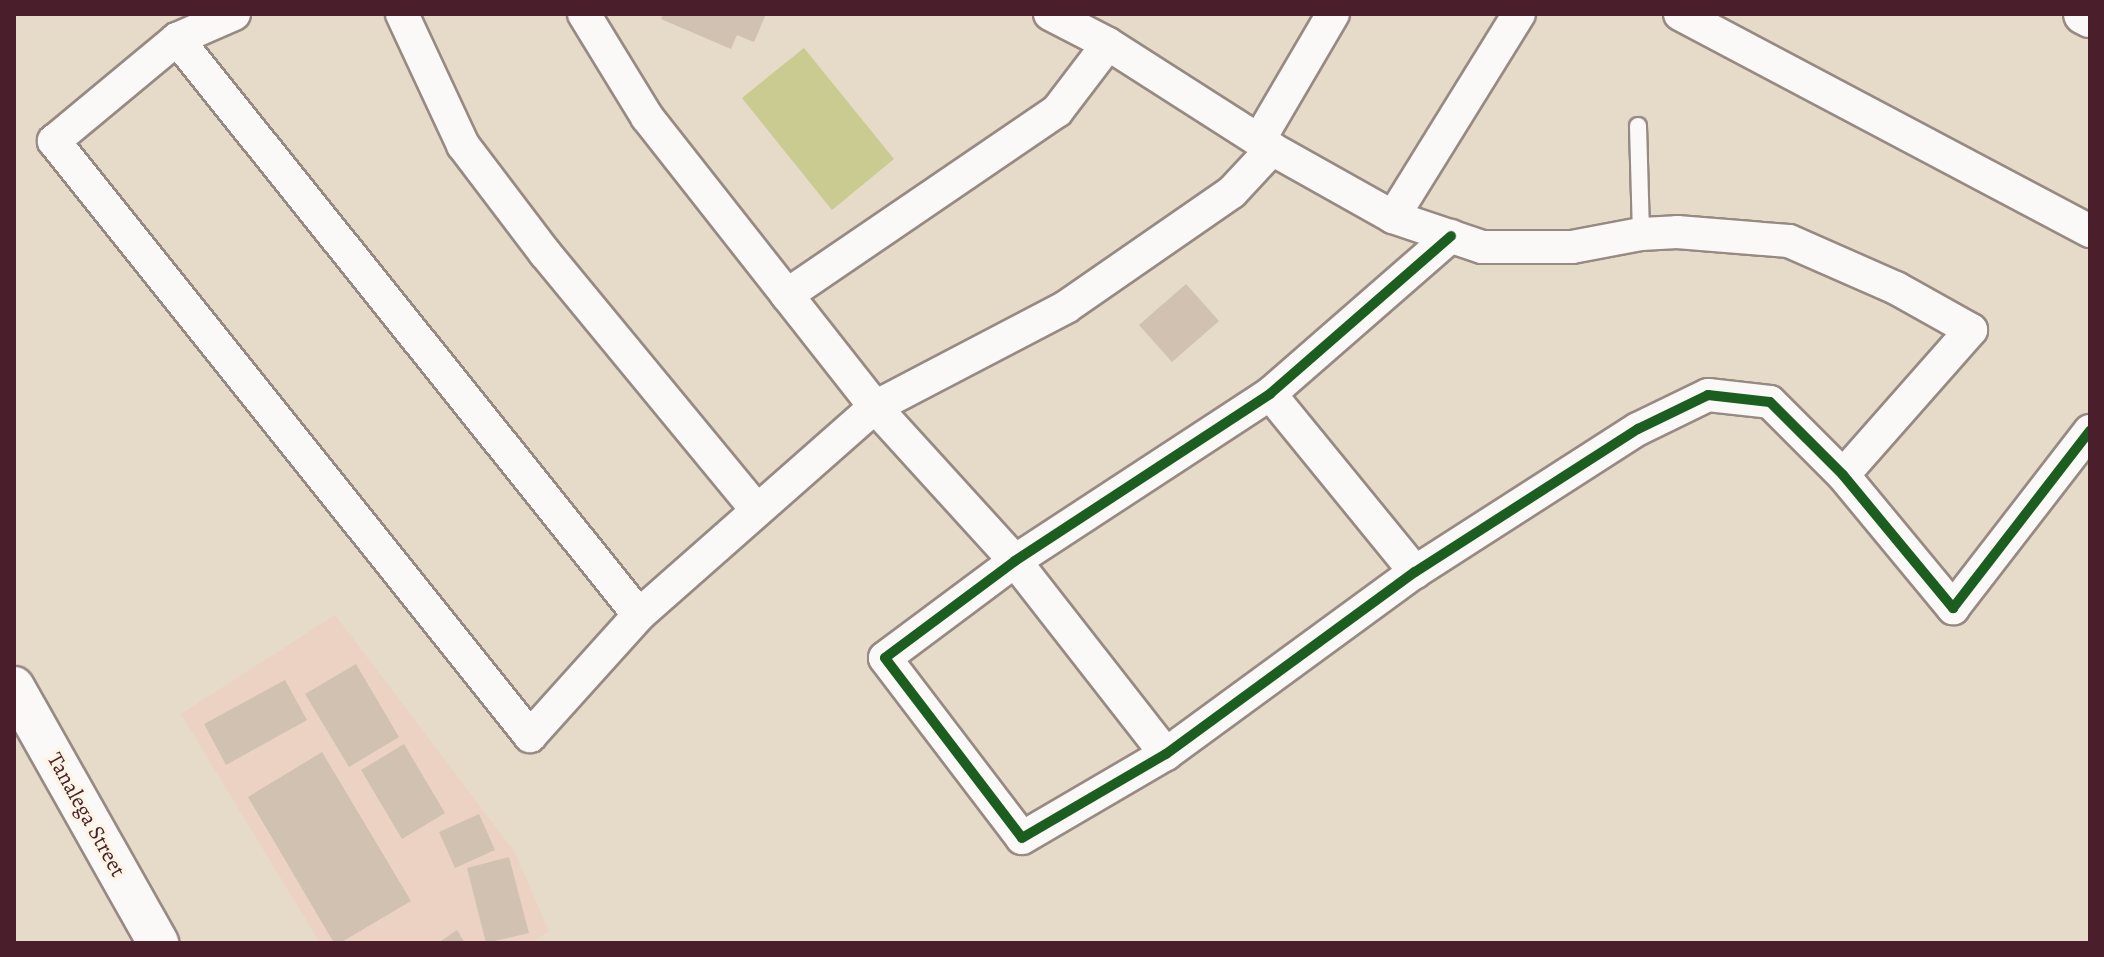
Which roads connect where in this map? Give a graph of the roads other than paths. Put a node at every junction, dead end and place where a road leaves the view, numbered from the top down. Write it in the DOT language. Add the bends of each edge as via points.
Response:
graph roads {
  1 [pos="234,14"];
  2 [pos="402,14"];
  3 [pos="584,14"];
  4 [pos="1050,14"];
  5 [pos="1333,14"];
  6 [pos="1519,14"];
  7 [pos="1680,14"];
  8 [pos="2084,14"];
  9 [pos="2090,17"];
  10 [pos="177,39"];
  11 [pos="1108,44"];
  12 [pos="1638,126"];
  13 [pos="1266,144"];
  14 [pos="1393,217"];
  15 [pos="2090,231"];
  16 [pos="1641,234"];
  17 [pos="1451,236"];
  18 [pos="787,295"];
  19 [pos="1270,394"];
  20 [pos="875,407"];
  21 [pos="2090,431"];
  22 [pos="1843,475"];
  23 [pos="756,509"];
  24 [pos="1015,561"];
  25 [pos="1415,572"];
  26 [pos="639,615"];
  27 [pos="14,687"];
  28 [pos="1166,754"];
  29 [pos="158,943"];
  1 -- 10 [label="street"];
  2 -- 23 [label="street" via="463,145"];
  3 -- 18 [label="street" via="647,117"];
  4 -- 11 [label="street"];
  5 -- 13 [label="street"];
  6 -- 14 [label="street"];
  7 -- 15 [label="street"];
  8 -- 9 [label="street"];
  10 -- 26 [label="street"];
  10 -- 26 [label="street" via="54,141 530,736"];
  11 -- 13 [label="street"];
  11 -- 18 [label="street" via="1057,111"];
  12 -- 16 [label="lane"];
  13 -- 14 [label="street"];
  13 -- 20 [label="street" via="1232,192 1066,307"];
  14 -- 17 [label="street"];
  16 -- 17 [label="street" via="1572,247 1482,247"];
  16 -- 22 [label="street" via="1789,241 1896,288 1971,330"];
  17 -- 19 [label="street"];
  18 -- 20 [label="street"];
  19 -- 24 [label="street"];
  19 -- 25 [label="street"];
  20 -- 23 [label="street"];
  20 -- 24 [label="street"];
  21 -- 22 [label="street" via="1953,608"];
  22 -- 25 [label="street" via="1770,402 1708,395 1638,429"];
  23 -- 26 [label="street"];
  24 -- 28 [label="street"];
  24 -- 28 [label="street" via="885,658 1022,838"];
  25 -- 28 [label="street"];
  27 -- 29 [label="street, Tanalega Street"];
}
